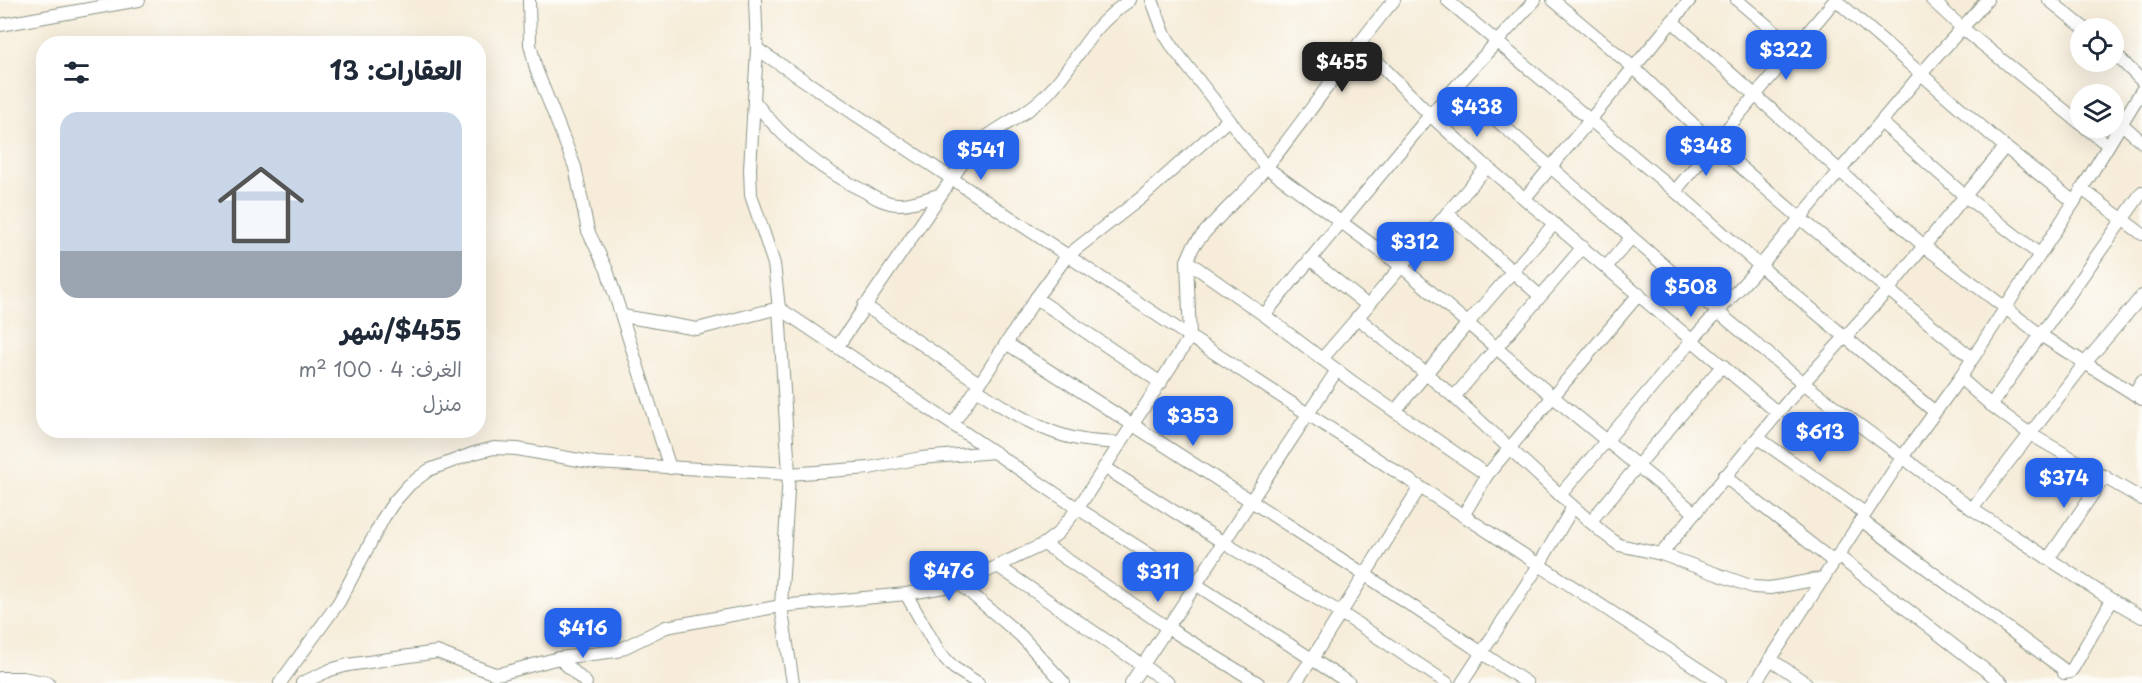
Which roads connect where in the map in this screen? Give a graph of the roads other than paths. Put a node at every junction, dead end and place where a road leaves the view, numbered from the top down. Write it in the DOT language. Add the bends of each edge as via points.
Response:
graph roads {
  1 [pos="139,0"];
  2 [pos="529,0"];
  3 [pos="755,0"];
  4 [pos="1130,0"];
  5 [pos="1152,0"];
  6 [pos="1394,0"];
  7 [pos="1447,0"];
  8 [pos="1535,0"];
  9 [pos="1553,0"];
  10 [pos="1690,0"];
  11 [pos="1737,0"];
  12 [pos="1836,0"];
  13 [pos="1932,0"];
  14 [pos="1987,0"];
  15 [pos="2049,0"];
  16 [pos="2072,18"];
  17 [pos="1672,21"];
  18 [pos="0,25"];
  19 [pos="1961,27"];
  20 [pos="1498,41"];
  21 [pos="1359,43"];
  22 [pos="1794,48"];
  23 [pos="757,50"];
  24 [pos="2124,63"];
  25 [pos="1634,68"];
  26 [pos="1921,74"];
  27 [pos="2142,81"];
  28 [pos="1457,86"];
  29 [pos="2142,90"];
  30 [pos="1755,95"];
  31 [pos="754,101"];
  32 [pos="1430,115"];
  33 [pos="2070,115"];
  34 [pos="1228,120"];
  35 [pos="1590,120"];
  36 [pos="2124,121"];
  37 [pos="1881,122"];
  38 [pos="2124,126"];
  39 [pos="2099,138"];
  40 [pos="2113,138"];
  41 [pos="2142,142"];
  42 [pos="1714,144"];
  43 [pos="2108,145"];
  44 [pos="2005,147"];
  45 [pos="1266,167"];
  46 [pos="1487,167"];
  47 [pos="1550,168"];
  48 [pos="1840,170"];
  49 [pos="950,179"];
  50 [pos="2082,189"];
  51 [pos="1675,191"];
  52 [pos="2142,192"];
  53 [pos="939,195"];
  54 [pos="1965,196"];
  55 [pos="1525,198"];
  56 [pos="2074,202"];
  57 [pos="1447,213"];
  58 [pos="1800,218"];
  59 [pos="2122,220"];
  60 [pos="1340,222"];
  61 [pos="1554,224"];
  62 [pos="2142,234"];
  63 [pos="1631,237"];
  64 [pos="1924,246"];
  65 [pos="1583,247"];
  66 [pos="2039,254"];
  67 [pos="1067,256"];
  68 [pos="1310,259"];
  69 [pos="1187,261"];
  70 [pos="1401,266"];
  71 [pos="1760,266"];
  72 [pos="1606,267"];
  73 [pos="1512,272"];
  74 [pos="1888,290"];
  75 [pos="1639,294"];
  76 [pos="1540,296"];
  77 [pos="2142,296"];
  78 [pos="1036,298"];
  79 [pos="864,305"];
  80 [pos="1367,305"];
  81 [pos="2005,307"];
  82 [pos="779,308"];
  83 [pos="1718,312"];
  84 [pos="1264,315"];
  85 [pos="622,316"];
  86 [pos="1357,317"];
  87 [pos="1468,323"];
  88 [pos="2042,336"];
  89 [pos="1190,337"];
  90 [pos="1845,337"];
  91 [pos="1693,339"];
  92 [pos="1006,343"];
  93 [pos="838,346"];
  94 [pos="1496,348"];
  95 [pos="1972,358"];
  96 [pos="1322,359"];
  97 [pos="2085,363"];
  98 [pos="1723,365"];
  99 [pos="1337,370"];
  100 [pos="1426,373"];
  101 [pos="1960,378"];
  102 [pos="2142,381"];
  103 [pos="1161,383"];
  104 [pos="1803,384"];
  105 [pos="978,386"];
  106 [pos="1552,396"];
  107 [pos="2138,396"];
  108 [pos="1454,397"];
  109 [pos="1991,405"];
  110 [pos="1395,411"];
  111 [pos="1935,412"];
  112 [pos="1309,413"];
  113 [pos="1779,413"];
  114 [pos="953,424"];
  115 [pos="1132,425"];
  116 [pos="2030,434"];
  117 [pos="1758,438"];
  118 [pos="1606,441"];
  119 [pos="1120,443"];
  120 [pos="1510,448"];
  121 [pos="995,452"];
  122 [pos="1903,456"];
  123 [pos="1638,466"];
  124 [pos="1104,467"];
  125 [pos="670,468"];
  126 [pos="789,474"];
  127 [pos="1486,475"];
  128 [pos="1724,476"];
  129 [pos="2105,476"];
  130 [pos="1420,488"];
  131 [pos="1560,495"];
  132 [pos="2142,499"];
  133 [pos="1250,502"];
  134 [pos="1573,507"];
  135 [pos="1078,508"];
  136 [pos="1972,509"];
  137 [pos="1695,513"];
  138 [pos="1464,516"];
  139 [pos="1864,516"];
  140 [pos="1590,522"];
  141 [pos="1224,543"];
  142 [pos="1044,544"];
  143 [pos="1661,554"];
  144 [pos="1836,559"];
  145 [pos="2048,559"];
  146 [pos="1539,566"];
  147 [pos="999,567"];
  148 [pos="1364,574"];
  149 [pos="1824,578"];
  150 [pos="960,584"];
  151 [pos="1197,585"];
  152 [pos="906,594"];
  153 [pos="2112,600"];
  154 [pos="782,606"];
  155 [pos="1341,613"];
  156 [pos="2142,617"];
  157 [pos="1168,628"];
  158 [pos="1482,653"];
  159 [pos="559,658"];
  160 [pos="1312,659"];
  161 [pos="1770,659"];
  162 [pos="1143,666"];
  163 [pos="0,678"];
  164 [pos="48,683"];
  165 [pos="280,683"];
  166 [pos="302,683"];
  167 [pos="586,683"];
  168 [pos="793,683"];
  169 [pos="978,683"];
  170 [pos="1064,683"];
  171 [pos="1131,683"];
  172 [pos="1168,683"];
  173 [pos="1258,683"];
  174 [pos="1295,683"];
  175 [pos="1348,683"];
  176 [pos="1447,683"];
  177 [pos="1462,683"];
  178 [pos="1527,683"];
  179 [pos="1720,683"];
  180 [pos="1755,683"];
  181 [pos="1806,683"];
  182 [pos="2002,683"];
  1 -- 18 [label="street"];
  2 -- 85 [label="street" via="530,44 536,69 575,167 588,231 607,270"];
  3 -- 23 [label="street"];
  4 -- 49 [label="street" via="1095,31 1047,95 974,146"];
  5 -- 34 [label="street" via="1174,49"];
  6 -- 21 [label="street"];
  7 -- 20 [label="street"];
  8 -- 20 [label="street"];
  9 -- 25 [label="street"];
  10 -- 17 [label="street"];
  11 -- 22 [label="street"];
  12 -- 22 [label="street"];
  12 -- 26 [label="street"];
  13 -- 19 [label="street"];
  14 -- 19 [label="street"];
  15 -- 16 [label="street"];
  17 -- 25 [label="street"];
  17 -- 30 [label="street"];
  19 -- 26 [label="street"];
  19 -- 33 [label="street"];
  20 -- 28 [label="street"];
  20 -- 35 [label="street"];
  21 -- 32 [label="street"];
  21 -- 45 [label="street"];
  22 -- 30 [label="street"];
  23 -- 31 [label="street"];
  23 -- 49 [label="street"];
  24 -- 27 [label="street"];
  25 -- 35 [label="street"];
  25 -- 42 [label="street"];
  26 -- 37 [label="street"];
  26 -- 44 [label="street"];
  28 -- 32 [label="street"];
  28 -- 47 [label="street"];
  29 -- 36 [label="street"];
  30 -- 42 [label="street"];
  30 -- 48 [label="street"];
  31 -- 53 [label="street" via="782,134 839,179 897,204"];
  31 -- 82 [label="street" via="751,195 774,264"];
  32 -- 46 [label="street"];
  32 -- 60 [label="street"];
  34 -- 45 [label="street"];
  34 -- 67 [label="street" via="1141,198"];
  35 -- 47 [label="street"];
  35 -- 51 [label="street"];
  37 -- 48 [label="street"];
  37 -- 54 [label="street"];
  38 -- 41 [label="street"];
  39 -- 43 [label="street"];
  40 -- 43 [label="street"];
  42 -- 51 [label="street"];
  42 -- 58 [label="street"];
  43 -- 50 [label="street"];
  44 -- 54 [label="street"];
  44 -- 56 [label="street"];
  45 -- 60 [label="street"];
  45 -- 69 [label="street" via="1198,240"];
  46 -- 55 [label="street"];
  46 -- 57 [label="street"];
  47 -- 55 [label="street"];
  47 -- 63 [label="street"];
  48 -- 58 [label="street"];
  48 -- 64 [label="street"];
  49 -- 53 [label="street"];
  49 -- 67 [label="street"];
  50 -- 56 [label="street"];
  50 -- 59 [label="street"];
  51 -- 71 [label="street"];
  52 -- 59 [label="street"];
  53 -- 79 [label="street"];
  54 -- 64 [label="street"];
  54 -- 66 [label="street"];
  55 -- 61 [label="street"];
  56 -- 66 [label="street"];
  57 -- 70 [label="street"];
  57 -- 73 [label="street"];
  58 -- 71 [label="street"];
  58 -- 74 [label="street"];
  59 -- 62 [label="street"];
  59 -- 88 [label="street"];
  60 -- 68 [label="street"];
  60 -- 70 [label="street"];
  61 -- 65 [label="street"];
  61 -- 73 [label="street"];
  63 -- 72 [label="street"];
  63 -- 83 [label="street"];
  64 -- 74 [label="street"];
  64 -- 81 [label="street"];
  65 -- 72 [label="street"];
  65 -- 76 [label="street"];
  66 -- 81 [label="street"];
  67 -- 78 [label="street"];
  67 -- 89 [label="street"];
  68 -- 80 [label="street"];
  68 -- 84 [label="street"];
  69 -- 84 [label="street"];
  69 -- 89 [label="street"];
  70 -- 80 [label="street"];
  70 -- 87 [label="street"];
  71 -- 83 [label="street"];
  71 -- 90 [label="street"];
  72 -- 75 [label="street"];
  73 -- 76 [label="street"];
  73 -- 87 [label="street"];
  74 -- 90 [label="street"];
  74 -- 95 [label="street"];
  75 -- 91 [label="street"];
  75 -- 106 [label="street"];
  76 -- 94 [label="street"];
  77 -- 97 [label="street"];
  78 -- 92 [label="street"];
  78 -- 103 [label="street"];
  79 -- 93 [label="street"];
  79 -- 105 [label="street"];
  80 -- 86 [label="street"];
  81 -- 88 [label="street"];
  81 -- 95 [label="street"];
  82 -- 85 [label="street" via="697,329"];
  82 -- 93 [label="street"];
  82 -- 126 [label="street"];
  83 -- 91 [label="street"];
  83 -- 104 [label="street"];
  84 -- 96 [label="street"];
  85 -- 125 [label="street"];
  86 -- 96 [label="street"];
  86 -- 100 [label="street"];
  87 -- 94 [label="street"];
  87 -- 100 [label="street"];
  88 -- 97 [label="street"];
  88 -- 109 [label="street"];
  89 -- 103 [label="street"];
  89 -- 112 [label="street"];
  90 -- 104 [label="street"];
  90 -- 111 [label="street"];
  91 -- 98 [label="street"];
  91 -- 118 [label="street"];
  92 -- 105 [label="street"];
  92 -- 115 [label="street"];
  93 -- 114 [label="street"];
  94 -- 106 [label="street"];
  94 -- 108 [label="street"];
  95 -- 101 [label="street"];
  96 -- 99 [label="street"];
  97 -- 107 [label="street"];
  97 -- 116 [label="street"];
  98 -- 113 [label="street"];
  98 -- 123 [label="street"];
  99 -- 110 [label="street"];
  99 -- 112 [label="street"];
  100 -- 108 [label="street"];
  100 -- 110 [label="street"];
  101 -- 109 [label="street"];
  101 -- 111 [label="street"];
  102 -- 107 [label="street"];
  103 -- 115 [label="street"];
  104 -- 113 [label="street"];
  104 -- 122 [label="street"];
  105 -- 114 [label="street"];
  105 -- 119 [label="street" via="1006,409 1063,435"];
  106 -- 118 [label="street"];
  106 -- 120 [label="street"];
  108 -- 120 [label="street"];
  109 -- 116 [label="street"];
  110 -- 127 [label="street"];
  111 -- 122 [label="street"];
  112 -- 130 [label="street"];
  112 -- 133 [label="street"];
  113 -- 117 [label="street"];
  114 -- 121 [label="street"];
  115 -- 119 [label="street"];
  115 -- 133 [label="street"];
  116 -- 129 [label="street"];
  116 -- 136 [label="street"];
  117 -- 128 [label="street"];
  117 -- 139 [label="street"];
  118 -- 123 [label="street"];
  118 -- 131 [label="street"];
  119 -- 124 [label="street"];
  120 -- 127 [label="street"];
  120 -- 131 [label="street"];
  121 -- 126 [label="street"];
  121 -- 135 [label="street"];
  122 -- 136 [label="street"];
  122 -- 139 [label="street"];
  123 -- 137 [label="street"];
  123 -- 140 [label="street"];
  124 -- 135 [label="street"];
  124 -- 141 [label="street"];
  125 -- 126 [label="street"];
  125 -- 165 [label="street" via="596,463 494,448 429,470 409,485 384,517 339,602"];
  126 -- 154 [label="street"];
  127 -- 138 [label="street"];
  128 -- 137 [label="street"];
  128 -- 144 [label="street"];
  129 -- 132 [label="street"];
  129 -- 145 [label="street"];
  130 -- 138 [label="street"];
  130 -- 148 [label="street"];
  131 -- 134 [label="street"];
  133 -- 141 [label="street"];
  133 -- 148 [label="street"];
  134 -- 140 [label="street"];
  134 -- 146 [label="street"];
  135 -- 142 [label="street"];
  135 -- 151 [label="street"];
  136 -- 145 [label="street"];
  137 -- 143 [label="street"];
  138 -- 146 [label="street"];
  139 -- 144 [label="street"];
  139 -- 153 [label="street" via="2064,673 2073,668"];
  140 -- 143 [label="street" via="1619,545"];
  141 -- 151 [label="street"];
  141 -- 155 [label="street"];
  142 -- 147 [label="street"];
  142 -- 157 [label="street"];
  143 -- 149 [label="street" via="1753,587 1770,588"];
  144 -- 149 [label="street"];
  144 -- 182 [label="street"];
  145 -- 153 [label="street"];
  146 -- 158 [label="street"];
  146 -- 179 [label="street"];
  147 -- 150 [label="street"];
  147 -- 162 [label="street"];
  148 -- 155 [label="street"];
  148 -- 158 [label="street"];
  149 -- 161 [label="street"];
  150 -- 152 [label="street"];
  150 -- 170 [label="street" via="1021,636"];
  151 -- 157 [label="street"];
  151 -- 160 [label="street"];
  152 -- 154 [label="street"];
  152 -- 169 [label="street" via="939,652 954,668"];
  153 -- 156 [label="street"];
  154 -- 159 [label="street" via="666,627 617,651"];
  154 -- 168 [label="street"];
  155 -- 160 [label="street"];
  155 -- 176 [label="street"];
  157 -- 162 [label="street"];
  157 -- 173 [label="street"];
  158 -- 177 [label="street"];
  158 -- 178 [label="street"];
  159 -- 166 [label="street" via="495,674 437,652 348,665"];
  159 -- 167 [label="street"];
  160 -- 174 [label="street"];
  160 -- 175 [label="street"];
  161 -- 180 [label="street"];
  161 -- 181 [label="street"];
  162 -- 171 [label="street"];
  162 -- 172 [label="street"];
  163 -- 164 [label="street"];
}
